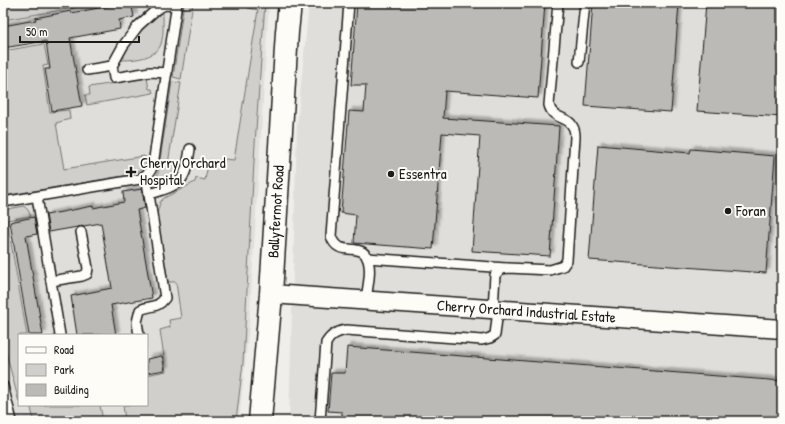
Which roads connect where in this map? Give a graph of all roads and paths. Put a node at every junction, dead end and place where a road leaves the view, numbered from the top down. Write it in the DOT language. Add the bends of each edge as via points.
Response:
graph roads {
  1 [pos="290,3"];
  2 [pos="349,3"];
  3 [pos="558,3"];
  4 [pos="585,3"];
  5 [pos="176,4"];
  6 [pos="579,62"];
  7 [pos="112,66"];
  8 [pos="87,70"];
  9 [pos="167,73"];
  10 [pos="190,149"];
  11 [pos="146,175"];
  12 [pos="150,194"];
  13 [pos="37,197"];
  14 [pos="3,202"];
  15 [pos="82,232"];
  16 [pos="367,258"];
  17 [pos="510,268"];
  18 [pos="51,281"];
  19 [pos="271,294"];
  20 [pos="366,300"];
  21 [pos="495,309"];
  22 [pos="782,329"];
  23 [pos="60,334"];
  24 [pos="139,334"];
  25 [pos="3,386"];
  26 [pos="12,421"];
  27 [pos="260,421"];
  28 [pos="320,421"];
  1 -- 19 [label="main road, Ballyfermot Road"];
  2 -- 16 [label="lane" via="331,236 336,246 355,249"];
  3 -- 17 [label="lane" via="549,105 552,114 574,128 567,260 563,266 550,270"];
  4 -- 6 [label="lane"];
  5 -- 7 [label="lane" via="165,5 145,19 123,46"];
  5 -- 9 [label="lane"];
  7 -- 8 [label="lane"];
  7 -- 9 [label="lane" via="114,78 150,72"];
  9 -- 11 [label="lane" via="153,165"];
  10 -- 12 [label="lane" via="187,170 183,177 176,184"];
  11 -- 12 [label="lane"];
  11 -- 13 [label="lane" via="140,179"];
  12 -- 24 [label="lane" via="164,298 156,306 140,310 137,322"];
  13 -- 14 [label="lane"];
  13 -- 18 [label="lane"];
  15 -- 18 [label="lane" via="88,268 86,274"];
  16 -- 17 [label="lane"];
  16 -- 20 [label="lane" via="370,266"];
  17 -- 21 [label="lane" via="501,269 495,275"];
  18 -- 23 [label="lane"];
  19 -- 20 [label="street, Cherry Orchard Industrial Estate"];
  19 -- 27 [label="main road, Ballyfermot Road"];
  20 -- 21 [label="street, Cherry Orchard Industrial Estate"];
  21 -- 22 [label="street, Cherry Orchard Industrial Estate"];
  21 -- 28 [label="lane" via="495,335 482,340 346,330 334,334 326,343"];
  25 -- 26 [label="lane"];
}
